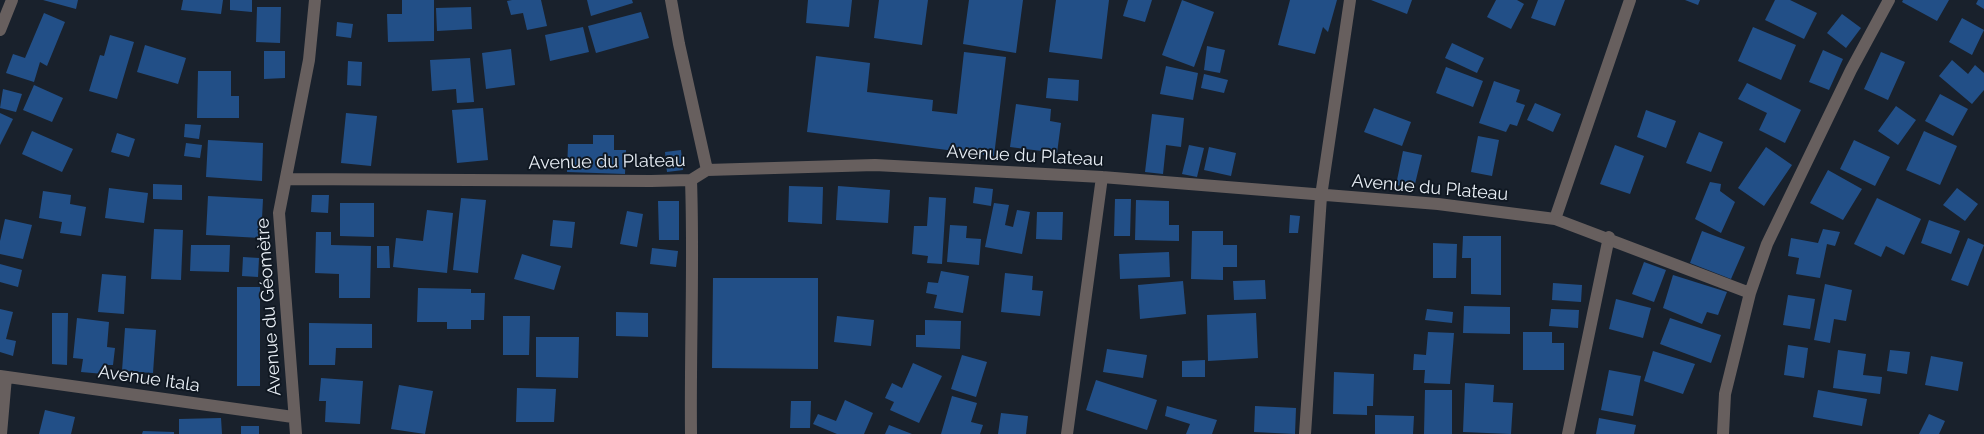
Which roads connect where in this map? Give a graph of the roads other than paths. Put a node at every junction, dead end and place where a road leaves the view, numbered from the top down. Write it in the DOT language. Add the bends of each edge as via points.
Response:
graph roads {
  1 [pos="12,0"];
  2 [pos="315,0"];
  3 [pos="671,0"];
  4 [pos="1350,0"];
  5 [pos="1630,0"];
  6 [pos="1889,0"];
  7 [pos="0,30"];
  8 [pos="707,170"];
  9 [pos="1102,177"];
  10 [pos="286,179"];
  11 [pos="691,180"];
  12 [pos="1321,196"];
  13 [pos="1555,218"];
  14 [pos="1609,237"];
  15 [pos="1750,293"];
  16 [pos="3,376"];
  17 [pos="294,417"];
  18 [pos="1,434"];
  19 [pos="296,434"];
  20 [pos="691,434"];
  21 [pos="1067,434"];
  22 [pos="1305,434"];
  23 [pos="1568,434"];
  24 [pos="1723,434"];
  1 -- 7 [label="street"];
  2 -- 10 [label="street, Avenue du Géomètre" via="309,60"];
  3 -- 8 [label="street"];
  4 -- 12 [label="street"];
  5 -- 13 [label="street"];
  6 -- 15 [label="street" via="1851,70 1767,244"];
  8 -- 9 [label="street, Avenue du Plateau" via="874,165"];
  8 -- 11 [label="street, Avenue du Plateau"];
  9 -- 12 [label="street, Avenue du Plateau"];
  9 -- 21 [label="street"];
  10 -- 11 [label="street, Avenue du Plateau"];
  10 -- 17 [label="street, Avenue du Géomètre" via="279,229"];
  11 -- 20 [label="street" via="694,259"];
  12 -- 13 [label="street, Avenue du Plateau" via="1438,204"];
  12 -- 22 [label="street"];
  13 -- 14 [label="street, Avenue du Plateau"];
  14 -- 15 [label="street, Avenue du Plateau"];
  14 -- 23 [label="street"];
  15 -- 24 [label="street" via="1725,394"];
  16 -- 17 [label="street, Avenue Itala"];
  16 -- 18 [label="street"];
  17 -- 19 [label="street, Avenue du Géomètre"];
}
